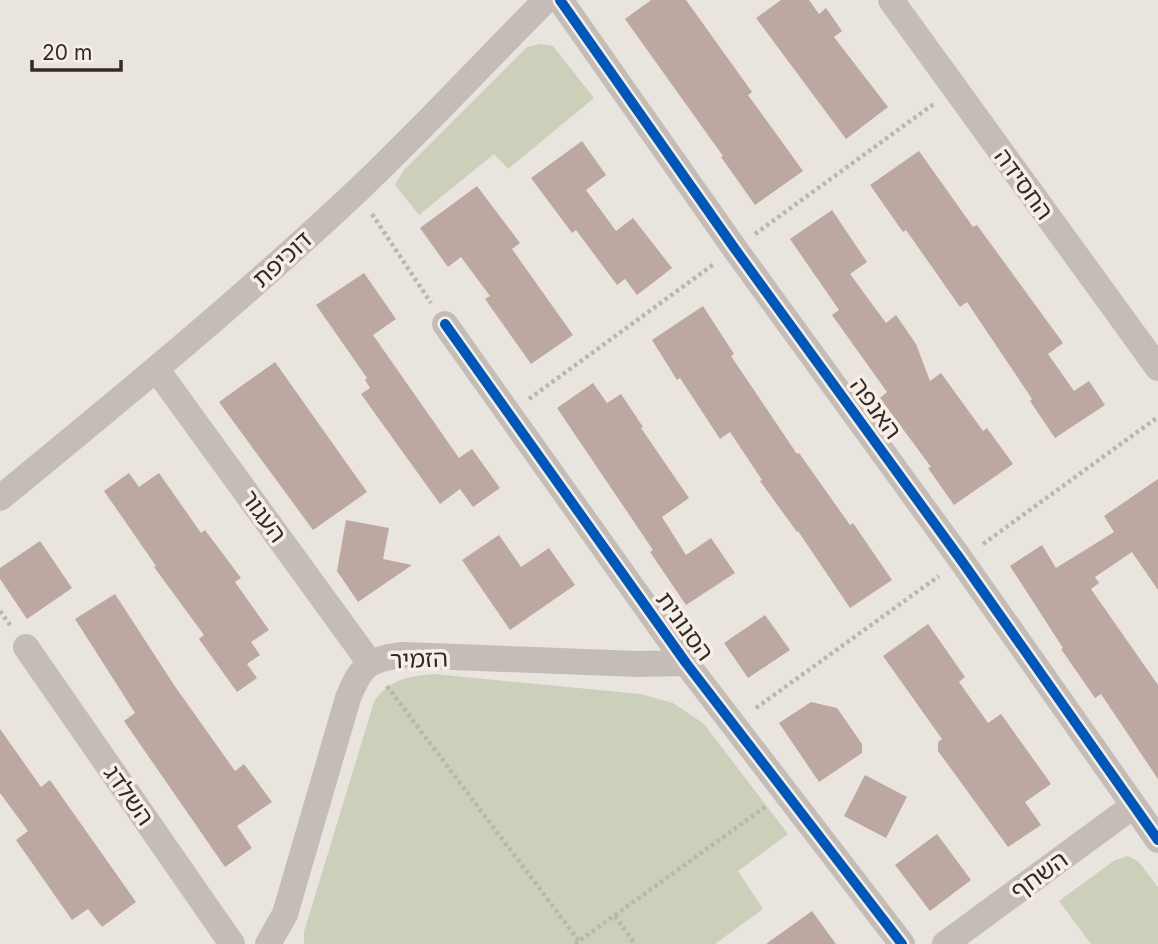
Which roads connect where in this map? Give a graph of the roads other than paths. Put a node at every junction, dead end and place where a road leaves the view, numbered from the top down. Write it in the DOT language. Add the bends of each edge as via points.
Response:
graph roads {
  1 [pos="546,0"];
  2 [pos="560,0"];
  3 [pos="891,0"];
  4 [pos="445,324"];
  5 [pos="1158,368"];
  6 [pos="157,370"];
  7 [pos="0,498"];
  8 [pos="26,647"];
  9 [pos="370,663"];
  10 [pos="686,663"];
  11 [pos="1133,806"];
  12 [pos="1158,840"];
  13 [pos="232,944"];
  14 [pos="268,944"];
  15 [pos="902,944"];
  16 [pos="945,944"];
  1 -- 6 [label="street, דוכיפת" via="356,192"];
  2 -- 11 [label="street, האנפה"];
  3 -- 5 [label="street, החסידה"];
  4 -- 10 [label="street, הסנונית"];
  6 -- 7 [label="street, דוכיפת"];
  6 -- 9 [label="street, העגור"];
  8 -- 13 [label="street, השלדג"];
  9 -- 10 [label="street, הזמיר" via="403,655"];
  9 -- 14 [label="street, הזמיר" via="357,676 348,698 285,914"];
  10 -- 15 [label="street, הסנונית"];
  11 -- 12 [label="street, האנפה"];
  11 -- 16 [label="street, השחף"];
}
